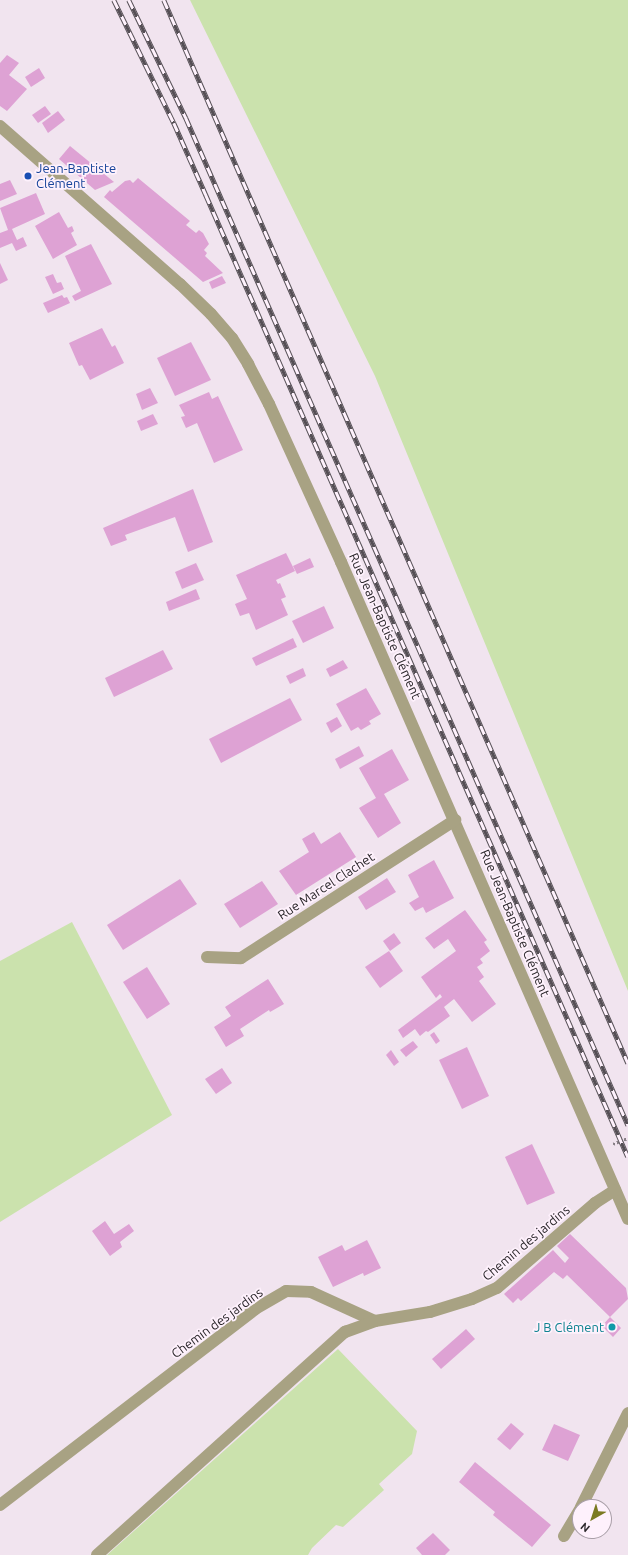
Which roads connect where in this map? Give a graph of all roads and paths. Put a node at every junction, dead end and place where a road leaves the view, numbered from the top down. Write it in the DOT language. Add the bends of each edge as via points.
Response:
graph roads {
  1 [pos="0,126"];
  2 [pos="455,820"];
  3 [pos="208,957"];
  4 [pos="615,1190"];
  5 [pos="628,1219"];
  6 [pos="375,1321"];
  7 [pos="628,1414"];
  8 [pos="585,1499"];
  9 [pos="0,1505"];
  10 [pos="572,1522"];
  11 [pos="564,1536"];
  12 [pos="97,1555"];
  1 -- 2 [label="street, Rue Jean-Baptiste Clément" via="180,284 232,338 269,404"];
  2 -- 3 [label="street, Rue Marcel Clachet" via="241,958"];
  2 -- 4 [label="street, Rue Jean-Baptiste Clément"];
  4 -- 5 [label="street, Rue Jean-Baptiste Clément"];
  4 -- 6 [label="street, Chemin des jardins" via="595,1203 497,1288 430,1312"];
  6 -- 9 [label="street, Chemin des jardins" via="311,1292 286,1291 255,1309"];
  6 -- 12 [label="street" via="341,1336"];
  7 -- 8 [label="street"];
  10 -- 11 [label="street"];
}
